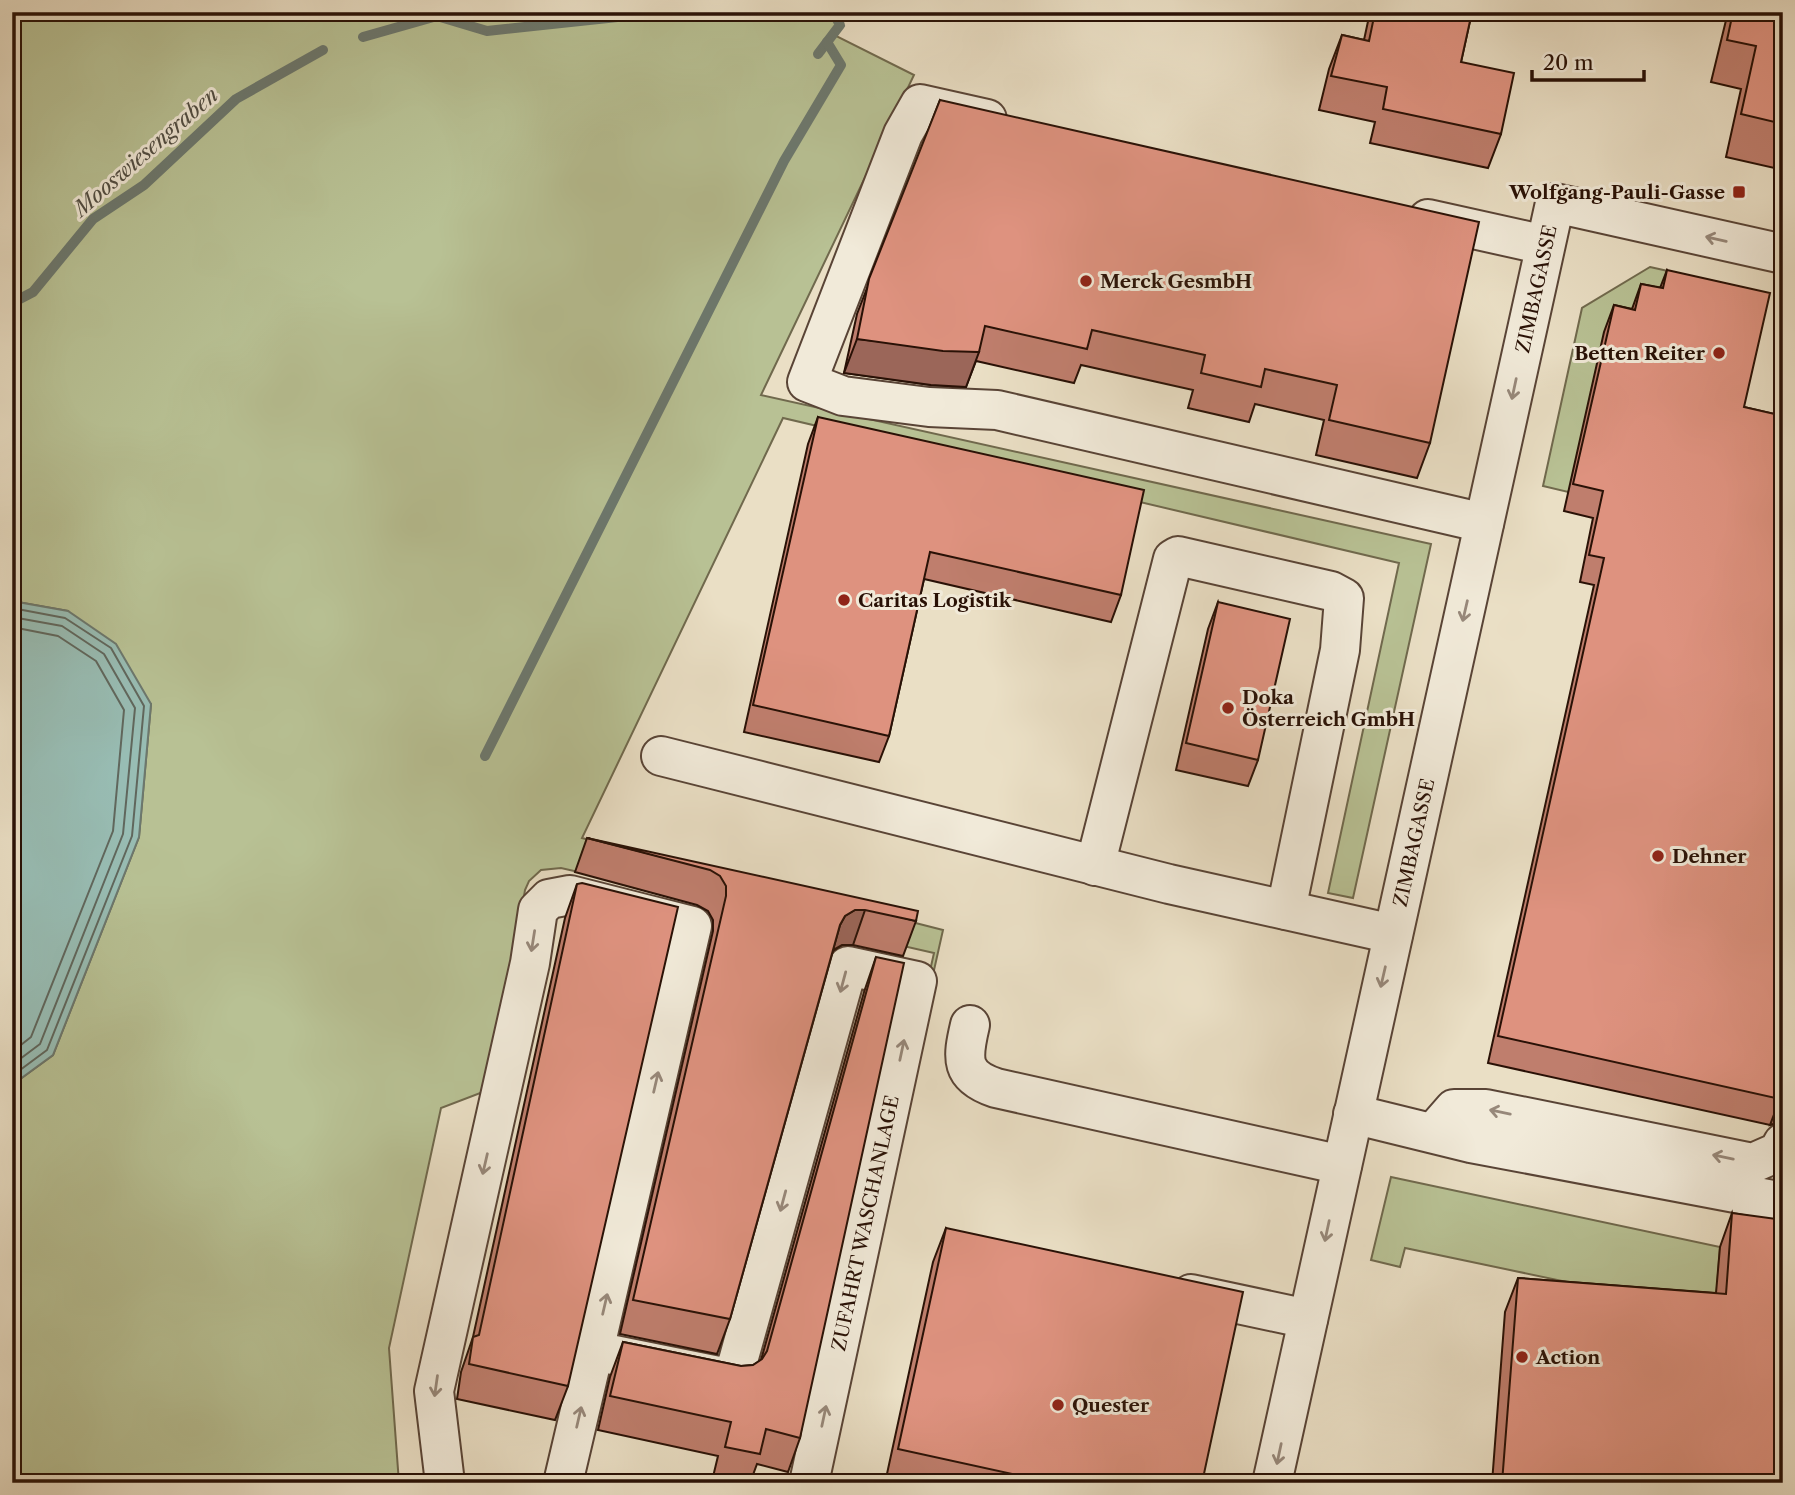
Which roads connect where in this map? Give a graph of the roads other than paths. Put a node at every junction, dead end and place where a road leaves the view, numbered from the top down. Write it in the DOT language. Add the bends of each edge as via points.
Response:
graph roads {
  1 [pos="1026,128"];
  2 [pos="1400,212"];
  3 [pos="1545,245"];
  4 [pos="1783,254"];
  5 [pos="1484,523"];
  6 [pos="661,755"];
  7 [pos="1095,866"];
  8 [pos="1286,910"];
  9 [pos="1393,934"];
  10 [pos="970,1025"];
  11 [pos="1353,1114"];
  12 [pos="1433,1133"];
  13 [pos="1783,1143"];
  14 [pos="1342,1165"];
  15 [pos="1783,1202"];
  16 [pos="1156,1287"];
  17 [pos="1308,1319"];
  18 [pos="594,1351"];
  19 [pos="445,1483"];
  20 [pos="563,1483"];
  21 [pos="809,1483"];
  22 [pos="1272,1483"];
  1 -- 5 [label="street" via="920,104 903,134 807,382 843,396 997,410"];
  2 -- 3 [label="street"];
  4 -- 3 [label="street, ZIMBAGASSE, one-way" via="1555,203"];
  3 -- 5 [label="street, ZIMBAGASSE, one-way"];
  5 -- 9 [label="street, ZIMBAGASSE, one-way"];
  6 -- 7 [label="street"];
  7 -- 8 [label="street"];
  7 -- 8 [label="street" via="1171,561 1178,556 1204,561 1344,598 1340,650"];
  8 -- 9 [label="street"];
  9 -- 11 [label="street, ZIMBAGASSE, one-way"];
  10 -- 14 [label="street" via="965,1059 976,1082"];
  11 -- 12 [label="street"];
  11 -- 14 [label="street, ZIMBAGASSE"];
  13 -- 12 [label="street, one-way" via="1778,1152 1753,1163 1486,1109 1454,1109"];
  12 -- 15 [label="street"];
  14 -- 17 [label="street, ZIMBAGASSE, one-way"];
  16 -- 17 [label="street"];
  17 -- 22 [label="street, ZIMBAGASSE, one-way"];
  18 -- 19 [label="street, one-way" via="692,926 570,895 550,899 538,910 530,964 434,1391"];
  20 -- 18 [label="street, one-way"];
  21 -- 18 [label="street, ZUFAHRT WASCHANLAGE, one-way" via="917,981 848,966 733,1379"];
}
